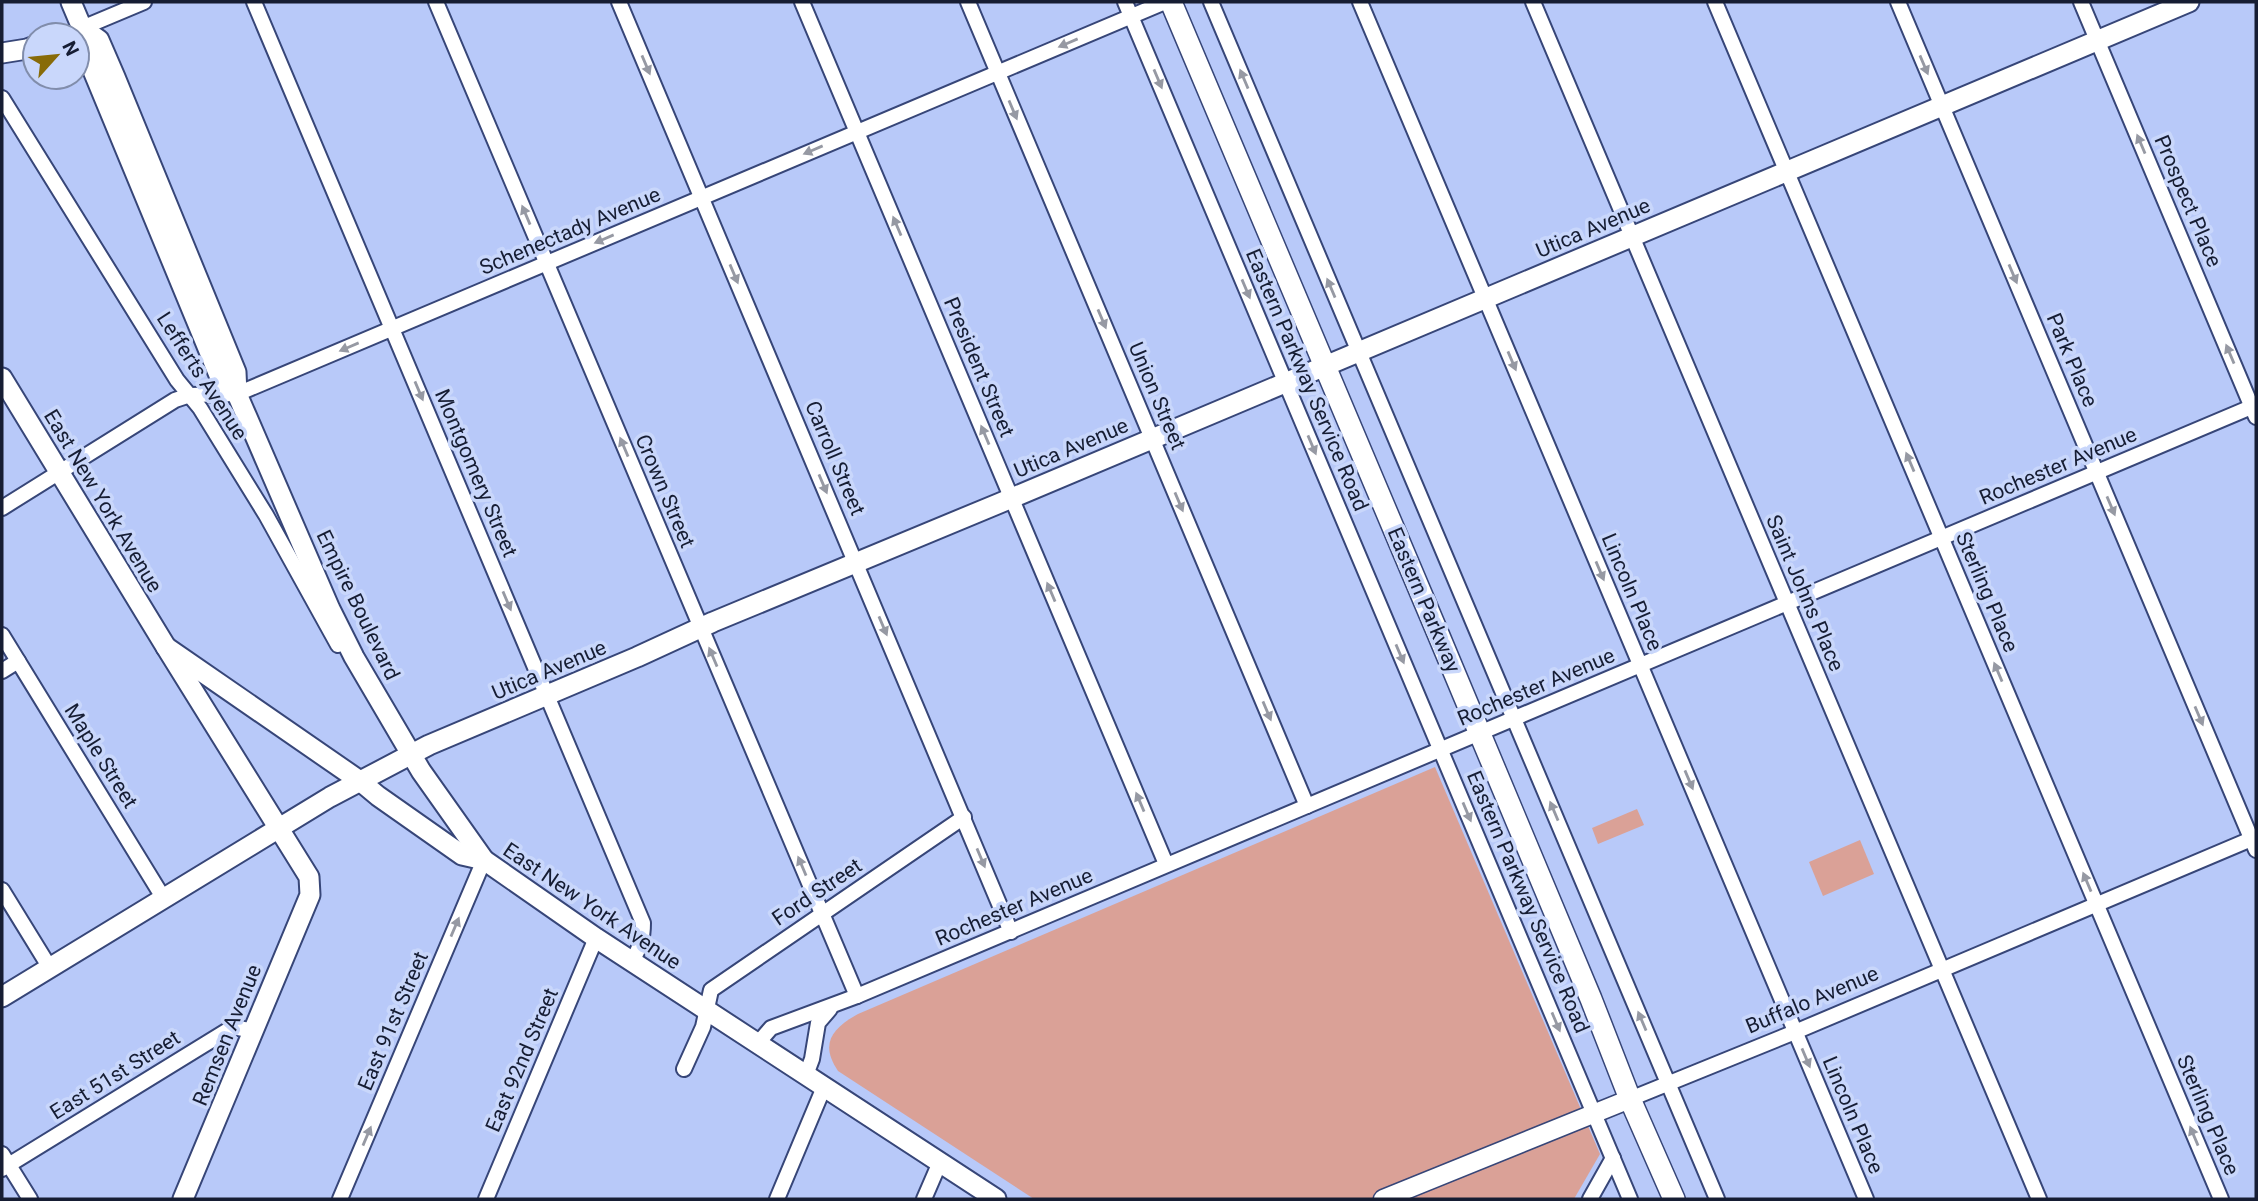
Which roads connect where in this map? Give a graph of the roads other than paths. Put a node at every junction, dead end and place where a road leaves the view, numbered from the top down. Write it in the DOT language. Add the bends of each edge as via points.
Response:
graph roads {
  1 [pos="71,2"];
  2 [pos="144,2"];
  3 [pos="254,2"];
  4 [pos="436,2"];
  5 [pos="619,2"];
  6 [pos="802,2"];
  7 [pos="968,2"];
  8 [pos="1125,2"];
  9 [pos="1168,2"];
  10 [pos="1212,2"];
  11 [pos="1360,2"];
  12 [pos="1533,2"];
  13 [pos="1716,2"];
  14 [pos="1898,2"];
  15 [pos="2081,2"];
  16 [pos="2189,2"];
  17 [pos="1131,16"];
  18 [pos="79,21"];
  19 [pos="91,24"];
  20 [pos="2097,41"];
  21 [pos="21,51"];
  22 [pos="2,53"];
  23 [pos="91,66"];
  24 [pos="998,72"];
  25 [pos="2,98"];
  26 [pos="1941,106"];
  27 [pos="857,132"];
  28 [pos="1787,171"];
  29 [pos="702,198"];
  30 [pos="1632,237"];
  31 [pos="546,264"];
  32 [pos="1485,299"];
  33 [pos="392,328"];
  34 [pos="1358,351"];
  35 [pos="1324,366"];
  36 [pos="2,378"];
  37 [pos="1285,382"];
  38 [pos="237,394"];
  39 [pos="190,395"];
  40 [pos="2255,410"];
  41 [pos="1152,439"];
  42 [pos="60,472"];
  43 [pos="2096,473"];
  44 [pos="1011,498"];
  45 [pos="2,508"];
  46 [pos="1942,538"];
  47 [pos="856,563"];
  48 [pos="1787,604"];
  49 [pos="701,627"];
  50 [pos="2,635"];
  51 [pos="166,647"];
  52 [pos="18,661"];
  53 [pos="1640,665"];
  54 [pos="2,671"];
  55 [pos="365,677"];
  56 [pos="547,695"];
  57 [pos="1515,718"];
  58 [pos="1480,733"];
  59 [pos="1441,750"];
  60 [pos="411,753"];
  61 [pos="360,781"];
  62 [pos="1307,806"];
  63 [pos="964,817"];
  64 [pos="280,828"];
  65 [pos="2255,842"];
  66 [pos="484,860"];
  67 [pos="1166,864"];
  68 [pos="311,887"];
  69 [pos="2,890"];
  70 [pos="164,899"];
  71 [pos="2096,905"];
  72 [pos="822,914"];
  73 [pos="1011,932"];
  74 [pos="596,938"];
  75 [pos="632,961"];
  76 [pos="50,968"];
  77 [pos="1942,970"];
  78 [pos="858,996"];
  79 [pos="2,998"];
  80 [pos="832,1007"];
  81 [pos="707,1010"];
  82 [pos="254,1031"];
  83 [pos="1795,1032"];
  84 [pos="758,1043"];
  85 [pos="684,1069"];
  86 [pos="806,1075"];
  87 [pos="1669,1084"];
  88 [pos="824,1087"];
  89 [pos="1630,1099"];
  90 [pos="1594,1113"];
  91 [pos="1613,1158"];
  92 [pos="940,1162"];
  93 [pos="4,1163"];
  94 [pos="30,1199"];
  95 [pos="183,1199"];
  96 [pos="340,1199"];
  97 [pos="486,1199"];
  98 [pos="777,1199"];
  99 [pos="924,1199"];
  100 [pos="996,1199"];
  101 [pos="1383,1199"];
  102 [pos="1590,1199"];
  103 [pos="1630,1199"];
  104 [pos="1674,1199"];
  105 [pos="1717,1199"];
  106 [pos="1866,1199"];
  107 [pos="2039,1199"];
  108 [pos="2221,1199"];
  1 -- 18 [label="main road, Empire Boulevard"];
  2 -- 19 [label="street"];
  3 -- 33 [label="street, Montgomery Street"];
  31 -- 4 [label="street, Crown Street, one-way"];
  5 -- 29 [label="street, Carroll Street, one-way"];
  6 -- 27 [label="street, President Street"];
  7 -- 24 [label="street, Union Street"];
  8 -- 17 [label="street, Eastern Parkway Service Road"];
  9 -- 17 [label="street, Schenectady Avenue"];
  9 -- 35 [label="main road, Eastern Parkway"];
  34 -- 10 [label="street, one-way"];
  11 -- 32 [label="street, Lincoln Place"];
  12 -- 30 [label="street, Saint Johns Place"];
  13 -- 28 [label="street, Sterling Place"];
  14 -- 26 [label="street, Park Place, one-way"];
  15 -- 20 [label="street, Prospect Place"];
  16 -- 20 [label="main road, Utica Avenue"];
  17 -- 24 [label="street, Schenectady Avenue, one-way"];
  17 -- 37 [label="street, Eastern Parkway Service Road, one-way"];
  20 -- 26 [label="main road, Utica Avenue"];
  40 -- 20 [label="street, Prospect Place, one-way"];
  21 -- 22 [label="main road"];
  23 -- 38 [label="main road, Empire Boulevard" via="219,375"];
  24 -- 27 [label="street, Schenectady Avenue"];
  24 -- 41 [label="street, Union Street, one-way"];
  25 -- 39 [label="street, Lefferts Avenue"];
  26 -- 28 [label="main road, Utica Avenue"];
  26 -- 43 [label="street, Park Place, one-way"];
  27 -- 29 [label="street, Schenectady Avenue, one-way"];
  44 -- 27 [label="street, President Street, one-way"];
  28 -- 30 [label="main road, Utica Avenue"];
  46 -- 28 [label="street, Sterling Place, one-way"];
  29 -- 31 [label="street, Schenectady Avenue, one-way"];
  29 -- 47 [label="street, Carroll Street, one-way"];
  30 -- 32 [label="main road, Utica Avenue"];
  30 -- 48 [label="street, Saint Johns Place"];
  31 -- 33 [label="street, Schenectady Avenue"];
  49 -- 31 [label="street, Crown Street, one-way"];
  32 -- 34 [label="main road, Utica Avenue"];
  32 -- 53 [label="street, Lincoln Place, one-way"];
  33 -- 38 [label="street, Schenectady Avenue, one-way"];
  33 -- 56 [label="street, Montgomery Street, one-way"];
  34 -- 35 [label="main road, Utica Avenue"];
  34 -- 57 [label="street"];
  35 -- 37 [label="main road, Utica Avenue"];
  35 -- 58 [label="main road, Eastern Parkway"];
  36 -- 42 [label="main road, East New York Avenue"];
  37 -- 41 [label="main road, Utica Avenue"];
  37 -- 59 [label="street, Eastern Parkway Service Road, one-way"];
  38 -- 39 [label="street, Schenectady Avenue"];
  38 -- 55 [label="main road, Empire Boulevard" via="330,610"];
  39 -- 42 [label="street, Schenectady Avenue"];
  39 -- 55 [label="street, Lefferts Avenue" via="266,515 339,647"];
  40 -- 43 [label="street, Rochester Avenue"];
  41 -- 44 [label="main road, Utica Avenue"];
  41 -- 62 [label="street, Union Street, one-way"];
  42 -- 45 [label="street, Schenectady Avenue"];
  42 -- 51 [label="main road, East New York Avenue"];
  43 -- 46 [label="street, Rochester Avenue"];
  43 -- 65 [label="street, Park Place, one-way"];
  44 -- 47 [label="main road, Utica Avenue"];
  67 -- 44 [label="street, President Street, one-way"];
  46 -- 48 [label="street, Rochester Avenue"];
  71 -- 46 [label="street, Sterling Place, one-way"];
  47 -- 49 [label="main road, Utica Avenue"];
  47 -- 63 [label="street, Carroll Street, one-way"];
  48 -- 53 [label="street, Rochester Avenue"];
  48 -- 77 [label="street, Saint Johns Place"];
  49 -- 56 [label="main road, Utica Avenue"];
  72 -- 49 [label="street, Crown Street, one-way"];
  50 -- 52 [label="street, Maple Street"];
  51 -- 61 [label="main road, East New York Avenue"];
  51 -- 64 [label="main road, East New York Avenue"];
  52 -- 54 [label="street"];
  52 -- 70 [label="street, Maple Street"];
  53 -- 57 [label="street, Rochester Avenue"];
  53 -- 83 [label="street, Lincoln Place, one-way"];
  55 -- 60 [label="main road, Empire Boulevard"];
  56 -- 60 [label="main road, Utica Avenue"];
  56 -- 75 [label="street, Montgomery Street" via="643,923 643,936"];
  57 -- 58 [label="street, Rochester Avenue"];
  87 -- 57 [label="street, one-way"];
  58 -- 59 [label="street, Rochester Avenue"];
  58 -- 89 [label="main road, Eastern Parkway"];
  59 -- 62 [label="street, Rochester Avenue"];
  59 -- 90 [label="street, Eastern Parkway Service Road, one-way"];
  60 -- 61 [label="main road, Utica Avenue"];
  60 -- 66 [label="main road, Empire Boulevard"];
  61 -- 64 [label="main road, Utica Avenue"];
  61 -- 66 [label="main road, East New York Avenue" via="462,855"];
  62 -- 67 [label="street, Rochester Avenue"];
  63 -- 72 [label="street, Ford Street"];
  63 -- 73 [label="street, Carroll Street, one-way"];
  64 -- 68 [label="main road, East New York Avenue" via="305,868"];
  64 -- 70 [label="main road, Utica Avenue"];
  65 -- 71 [label="street, Buffalo Avenue"];
  66 -- 74 [label="main road, East New York Avenue"];
  96 -- 66 [label="street, East 91st Street, one-way"];
  67 -- 73 [label="street, Rochester Avenue"];
  68 -- 82 [label="main road, Remsen Avenue"];
  69 -- 76 [label="street"];
  70 -- 76 [label="main road, Utica Avenue"];
  71 -- 77 [label="street, Buffalo Avenue"];
  108 -- 71 [label="street, Sterling Place, one-way"];
  72 -- 78 [label="street, Crown Street"];
  72 -- 81 [label="street, Ford Street" via="711,990"];
  73 -- 78 [label="street, Rochester Avenue"];
  74 -- 75 [label="main road, East New York Avenue"];
  74 -- 97 [label="street, East 92nd Street"];
  75 -- 81 [label="main road, East New York Avenue"];
  76 -- 79 [label="main road, Utica Avenue"];
  77 -- 83 [label="street, Buffalo Avenue"];
  77 -- 107 [label="street, Saint Johns Place"];
  78 -- 80 [label="street, Rochester Avenue"];
  80 -- 84 [label="street, Rochester Avenue" via="771,1028"];
  80 -- 86 [label="street" via="818,1023"];
  81 -- 84 [label="main road, East New York Avenue"];
  81 -- 85 [label="street, Ford Street"];
  82 -- 93 [label="street, East 51st Street" via="233,1027"];
  82 -- 95 [label="main road, Remsen Avenue"];
  83 -- 87 [label="street, Buffalo Avenue"];
  83 -- 106 [label="street, Lincoln Place, one-way"];
  84 -- 86 [label="main road, East New York Avenue"];
  86 -- 88 [label="main road, East New York Avenue"];
  87 -- 89 [label="street, Buffalo Avenue"];
  87 -- 105 [label="street"];
  88 -- 92 [label="main road, East New York Avenue"];
  88 -- 98 [label="street"];
  89 -- 90 [label="street, Buffalo Avenue"];
  89 -- 104 [label="main road, Eastern Parkway"];
  90 -- 91 [label="street, Eastern Parkway Service Road"];
  90 -- 101 [label="street, Buffalo Avenue"];
  91 -- 102 [label="street"];
  91 -- 103 [label="street, Eastern Parkway Service Road"];
  92 -- 99 [label="street"];
  92 -- 100 [label="main road, East New York Avenue"];
  93 -- 94 [label="street"];
}
